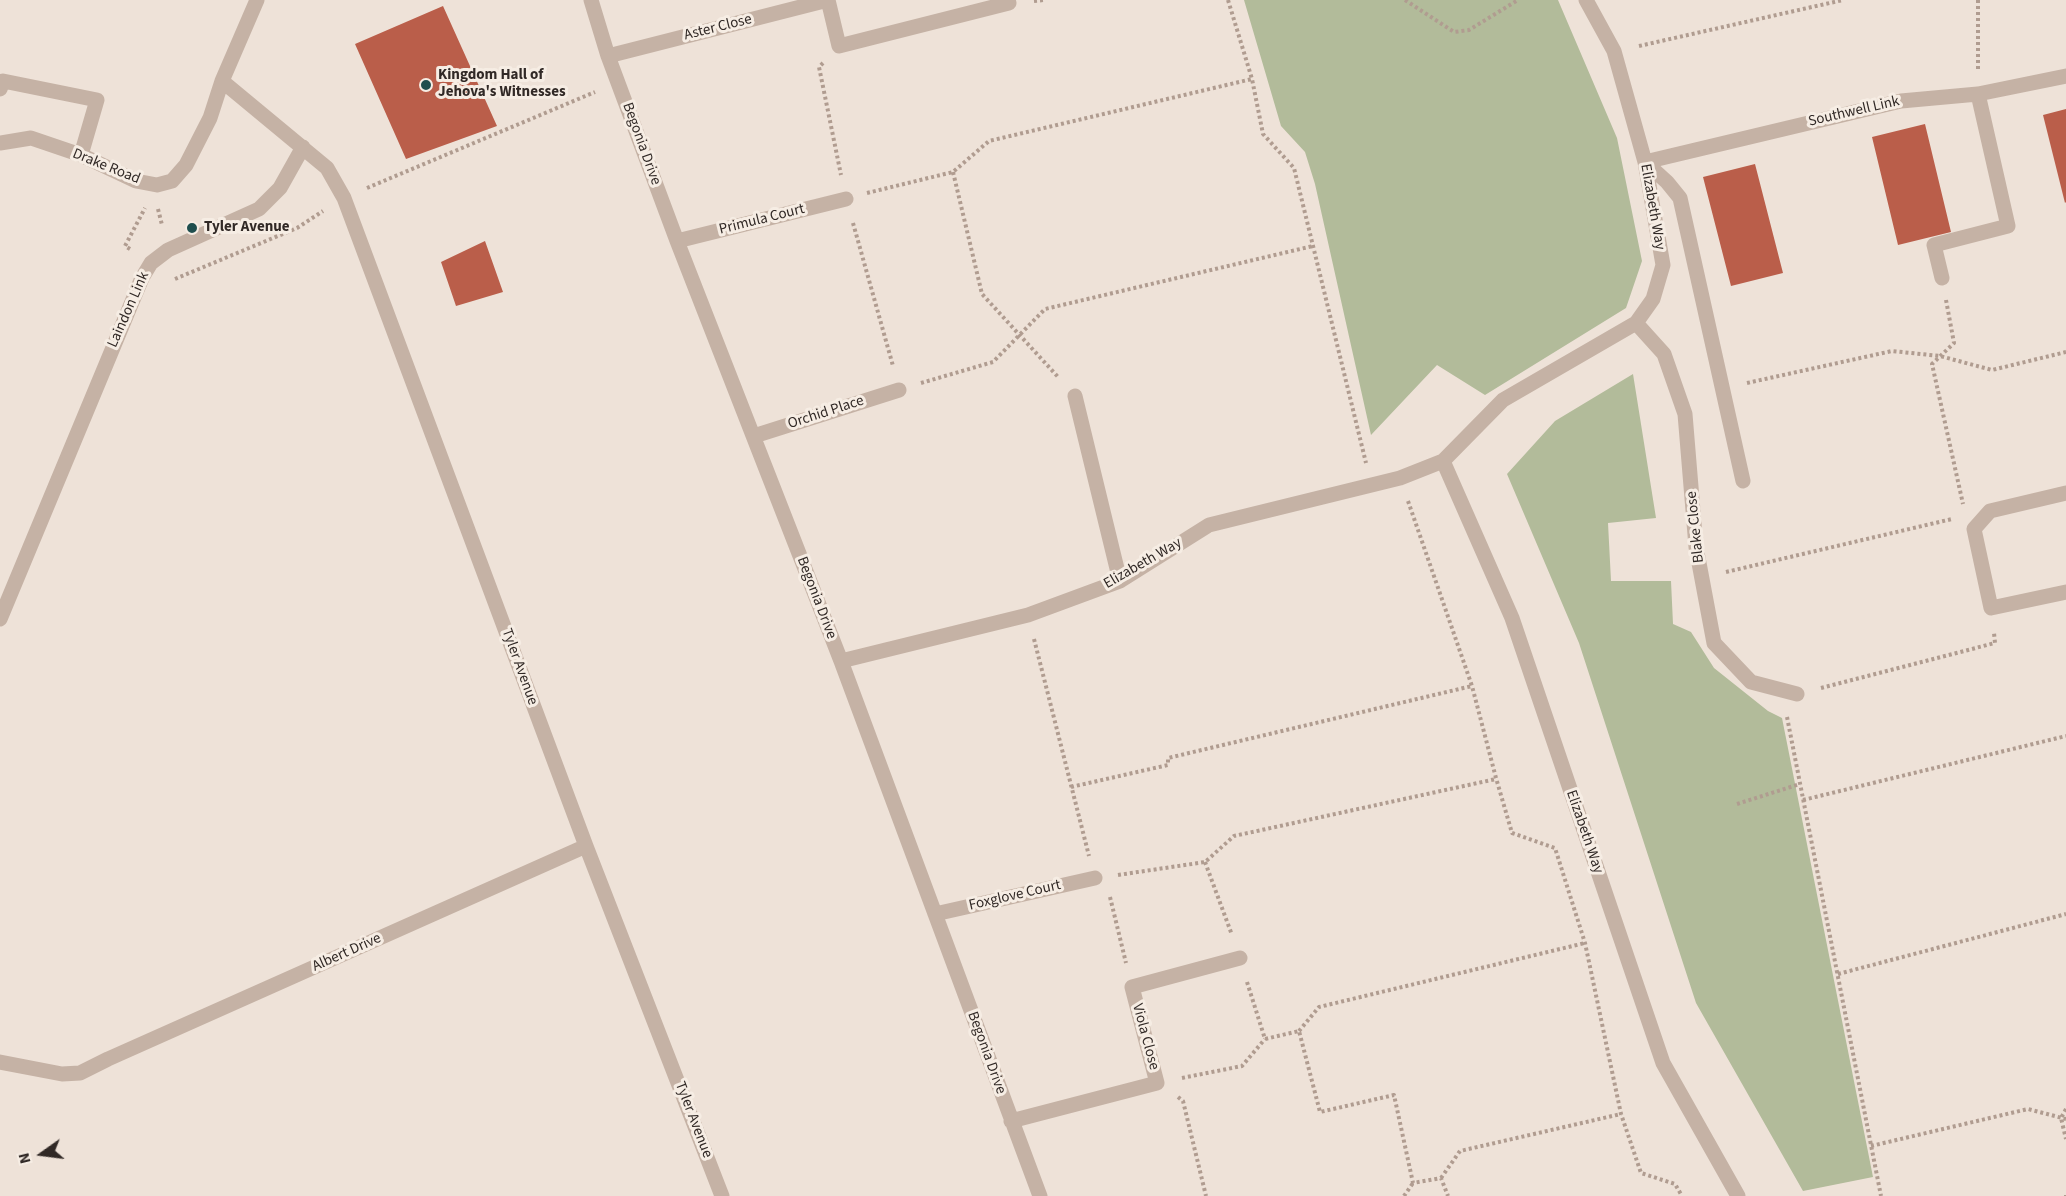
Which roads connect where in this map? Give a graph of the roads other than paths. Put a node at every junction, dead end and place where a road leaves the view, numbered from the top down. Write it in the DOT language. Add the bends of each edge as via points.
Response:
graph roads {
  1 [pos="256,0"];
  2 [pos="591,0"];
  3 [pos="828,0"];
  4 [pos="1008,0"];
  5 [pos="1586,0"];
  6 [pos="608,56"];
  7 [pos="2066,76"];
  8 [pos="222,81"];
  9 [pos="0,89"];
  10 [pos="1977,94"];
  11 [pos="0,143"];
  12 [pos="303,147"];
  13 [pos="81,155"];
  14 [pos="1645,162"];
  15 [pos="846,199"];
  16 [pos="677,241"];
  17 [pos="1942,278"];
  18 [pos="1636,323"];
  19 [pos="899,390"];
  20 [pos="1075,396"];
  21 [pos="754,436"];
  22 [pos="1443,461"];
  23 [pos="1743,481"];
  24 [pos="2066,493"];
  25 [pos="1119,581"];
  26 [pos="2066,592"];
  27 [pos="0,619"];
  28 [pos="841,661"];
  29 [pos="1797,694"];
  30 [pos="586,846"];
  31 [pos="1100,878"];
  32 [pos="934,914"];
  33 [pos="1240,958"];
  34 [pos="0,1062"];
  35 [pos="1011,1121"];
  36 [pos="722,1196"];
  37 [pos="1040,1196"];
  38 [pos="1738,1196"];
  1 -- 8 [label="street"];
  2 -- 6 [label="street, Begonia Drive"];
  3 -- 4 [label="street, Aster Close" via="839,46 1009,3"];
  3 -- 6 [label="street, Aster Close"];
  5 -- 14 [label="street, Elizabeth Way" via="1614,51"];
  6 -- 16 [label="street, Begonia Drive"];
  7 -- 10 [label="street, Southwell Link"];
  8 -- 12 [label="street"];
  8 -- 13 [label="street, Drake Road" via="210,118 186,165 172,181 157,185 136,182"];
  9 -- 13 [label="street" via="3,81 97,100"];
  10 -- 14 [label="street, Southwell Link" via="1901,100"];
  10 -- 17 [label="street" via="2008,226 1934,245"];
  11 -- 13 [label="street, Drake Road" via="31,138"];
  12 -- 27 [label="street, Laindon Link" via="280,188 259,209 168,250 151,263"];
  12 -- 30 [label="street, Tyler Avenue" via="327,168 344,198"];
  14 -- 18 [label="street, Elizabeth Way" via="1663,265 1653,300"];
  14 -- 23 [label="street" via="1680,198"];
  15 -- 16 [label="street, Primula Court"];
  16 -- 21 [label="street, Begonia Drive"];
  18 -- 22 [label="street, Elizabeth Way" via="1503,400"];
  18 -- 29 [label="street, Blake Close" via="1664,354 1685,414 1696,547 1714,643 1751,682"];
  19 -- 21 [label="street, Orchid Place"];
  20 -- 25 [label="street"];
  21 -- 28 [label="street, Begonia Drive"];
  22 -- 25 [label="street, Elizabeth Way" via="1371,486 1209,525"];
  22 -- 38 [label="street, Elizabeth Way" via="1512,618 1663,1063"];
  24 -- 26 [label="street" via="1989,510 1974,530 1991,608"];
  25 -- 28 [label="street, Elizabeth Way" via="1028,615"];
  28 -- 32 [label="street, Begonia Drive"];
  30 -- 34 [label="street, Albert Drive" via="80,1073 62,1074"];
  30 -- 36 [label="street, Tyler Avenue"];
  31 -- 32 [label="street, Foxglove Court"];
  32 -- 35 [label="street, Begonia Drive"];
  33 -- 35 [label="street, Viola Close" via="1132,987 1158,1083"];
  35 -- 37 [label="street, Begonia Drive"];
}
